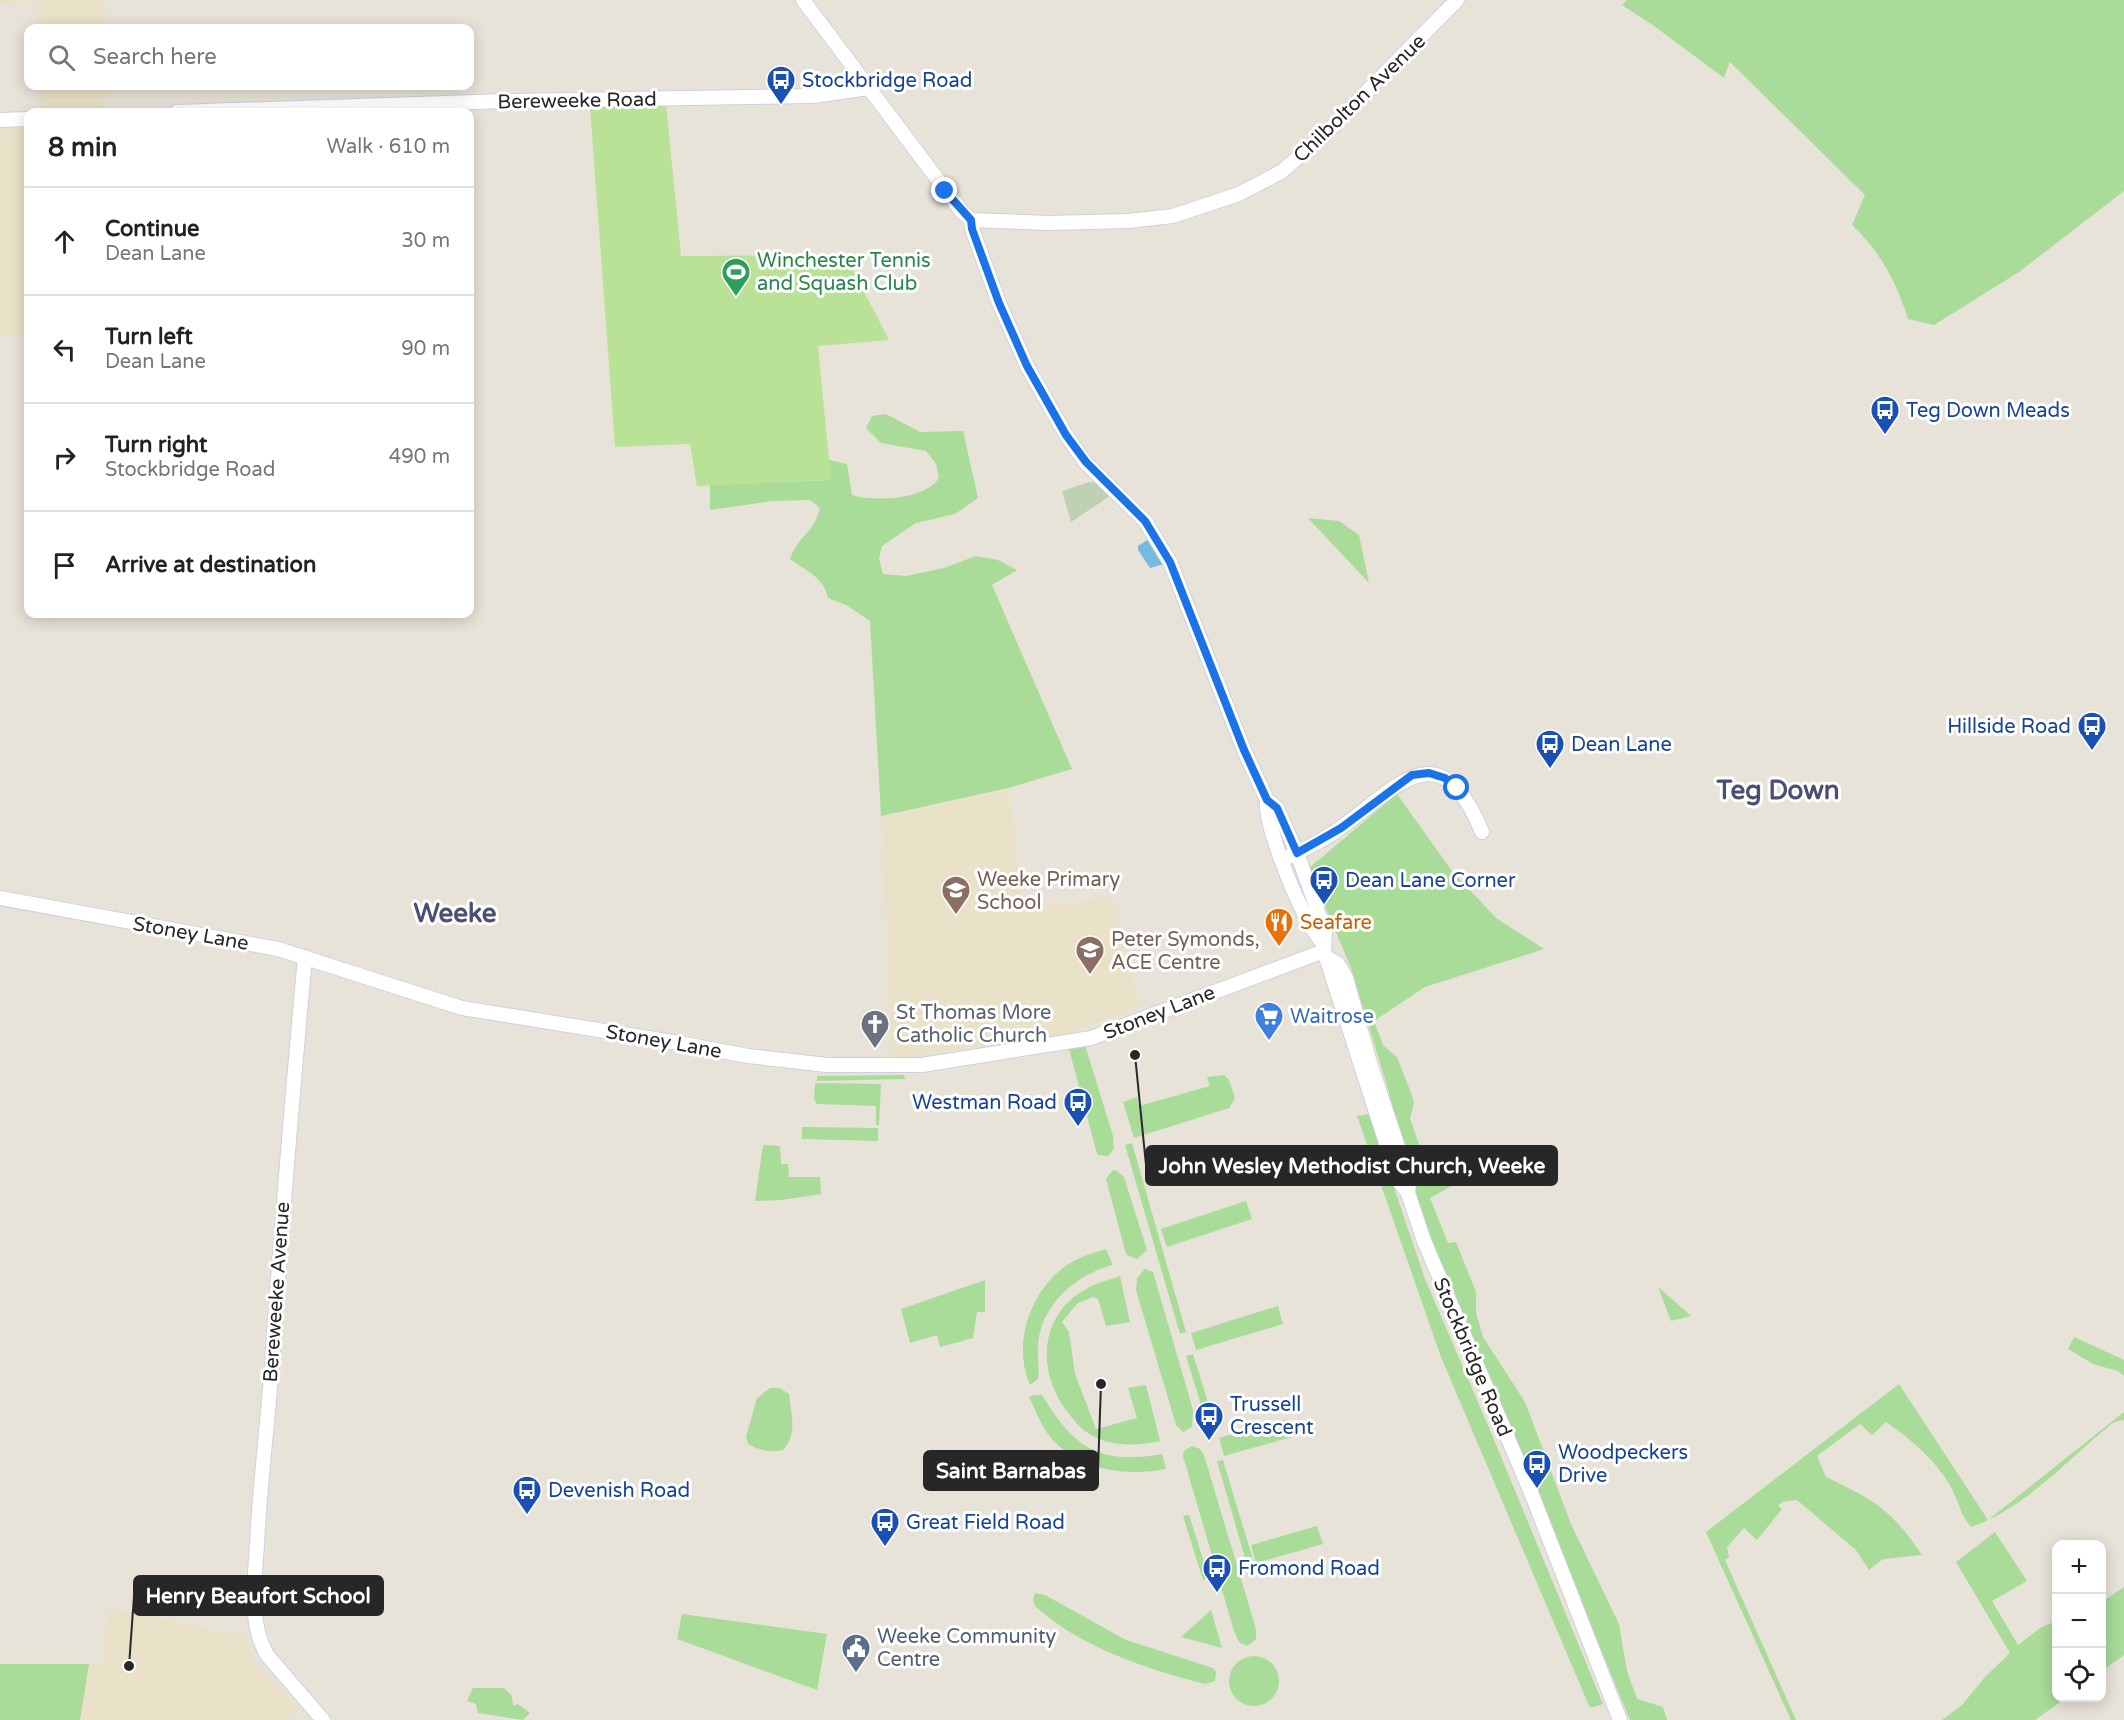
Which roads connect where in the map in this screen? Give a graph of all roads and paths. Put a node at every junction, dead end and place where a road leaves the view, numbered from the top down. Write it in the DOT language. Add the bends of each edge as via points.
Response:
graph roads {
  1 [pos="803,0"];
  2 [pos="1457,0"];
  3 [pos="868,88"];
  4 [pos="290,108"];
  5 [pos="24,119"];
  6 [pos="0,120"];
  7 [pos="971,220"];
  8 [pos="1267,800"];
  9 [pos="1482,832"];
  10 [pos="1297,853"];
  11 [pos="1282,860"];
  12 [pos="0,898"];
  13 [pos="1325,951"];
  14 [pos="305,957"];
  15 [pos="323,1720"];
  16 [pos="1620,1720"];
  1 -- 3 [label="main road, Stockbridge Road"];
  2 -- 7 [label="main road, Chilbolton Avenue" via="1322,137 1281,172 1239,195 1173,216 1128,221"];
  3 -- 4 [label="main road, Bereweeke Road" via="814,96"];
  3 -- 7 [label="main road, Stockbridge Road"];
  5 -- 6 [label="main road"];
  7 -- 8 [label="main road, Stockbridge Road" via="999,303 1027,366 1066,435 1086,462 1145,521 1170,562"];
  8 -- 10 [label="main road, Stockbridge Road" via="1277,808"];
  8 -- 11 [label="main road, Stockbridge Road" via="1266,813"];
  9 -- 10 [label="main road" via="1471,806 1457,788 1440,776 1421,773 1398,783 1341,828"];
  10 -- 11 [label="main road"];
  10 -- 13 [label="main road, Stockbridge Road" via="1325,931"];
  11 -- 13 [label="main road, Stockbridge Road" via="1314,935"];
  12 -- 14 [label="main road, Stoney Lane" via="221,937"];
  13 -- 14 [label="main road, Stoney Lane" via="1091,1038 922,1065 862,1066 791,1063 462,1008"];
  13 -- 16 [label="main road, Stockbridge Road" via="1401,1184 1532,1495"];
  14 -- 15 [label="main road, Bereweeke Avenue" via="284,1179 254,1611 267,1655"];
}
